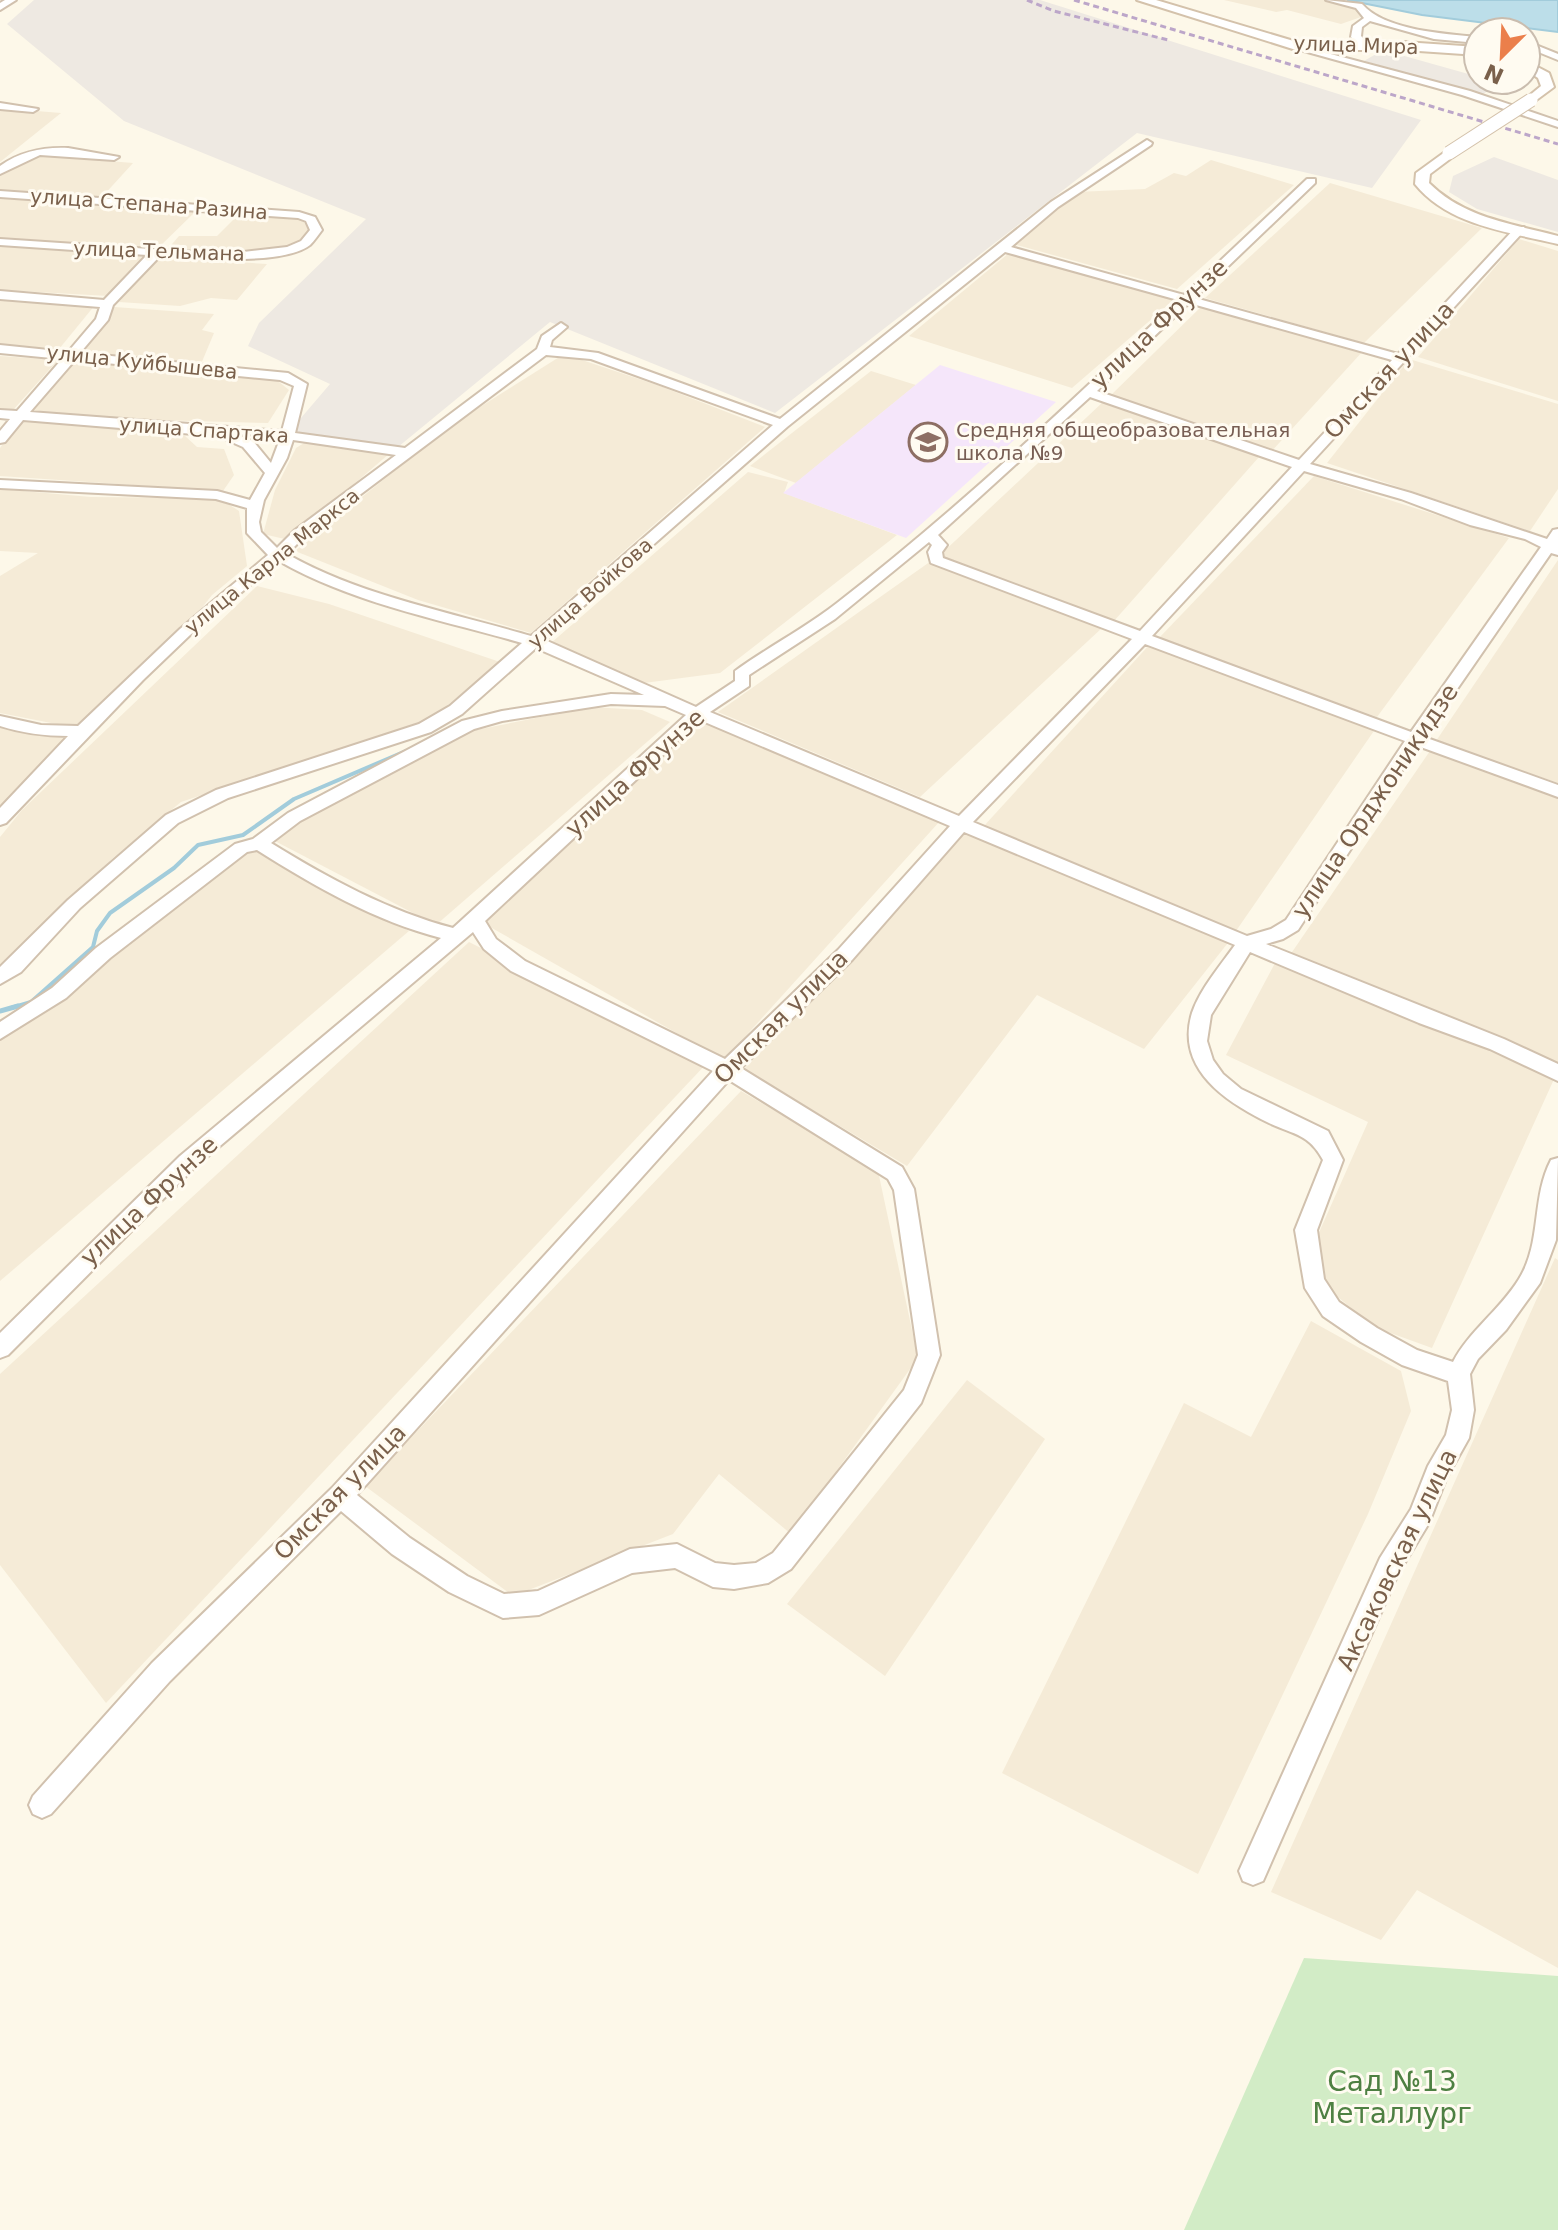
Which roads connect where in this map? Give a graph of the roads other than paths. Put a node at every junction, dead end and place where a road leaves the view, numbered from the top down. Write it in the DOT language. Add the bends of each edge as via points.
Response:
graph roads {
  1 [pos="11,0"];
  2 [pos="1143,0"];
  3 [pos="1331,0"];
  4 [pos="0,7"];
  5 [pos="1369,18"];
  6 [pos="1462,39"];
  7 [pos="1296,46"];
  8 [pos="1367,47"];
  9 [pos="1462,50"];
  10 [pos="1542,75"];
  11 [pos="1542,92"];
  12 [pos="1536,96"];
  13 [pos="1497,104"];
  14 [pos="0,106"];
  15 [pos="33,109"];
  16 [pos="1558,110"];
  17 [pos="1558,124"];
  18 [pos="1147,143"];
  19 [pos="114,157"];
  20 [pos="0,171"];
  21 [pos="1311,181"];
  22 [pos="0,194"];
  23 [pos="1520,229"];
  24 [pos="313,236"];
  25 [pos="1558,240"];
  26 [pos="0,242"];
  27 [pos="1003,248"];
  28 [pos="156,253"];
  29 [pos="0,295"];
  30 [pos="1186,298"];
  31 [pos="107,304"];
  32 [pos="561,327"];
  33 [pos="0,349"];
  34 [pos="543,351"];
  35 [pos="73,355"];
  36 [pos="1398,358"];
  37 [pos="1087,392"];
  38 [pos="0,414"];
  39 [pos="17,416"];
  40 [pos="782,424"];
  41 [pos="219,432"];
  42 [pos="286,436"];
  43 [pos="0,439"];
  44 [pos="407,452"];
  45 [pos="1303,464"];
  46 [pos="272,472"];
  47 [pos="0,484"];
  48 [pos="255,506"];
  49 [pos="929,534"];
  50 [pos="1555,544"];
  51 [pos="279,555"];
  52 [pos="1141,639"];
  53 [pos="536,642"];
  54 [pos="668,701"];
  55 [pos="699,712"];
  56 [pos="0,721"];
  57 [pos="82,731"];
  58 [pos="1414,740"];
  59 [pos="1558,791"];
  60 [pos="0,819"];
  61 [pos="962,823"];
  62 [pos="259,843"];
  63 [pos="475,920"];
  64 [pos="454,935"];
  65 [pos="1247,942"];
  66 [pos="0,977"];
  67 [pos="0,1032"];
  68 [pos="727,1069"];
  69 [pos="1558,1073"];
  70 [pos="1558,1166"];
  71 [pos="1552,1244"];
  72 [pos="0,1348"];
  73 [pos="1459,1374"];
  74 [pos="340,1496"];
  75 [pos="42,1805"];
  76 [pos="1253,1871"];
  1 -- 4 [label="street"];
  2 -- 7 [label="street, улица Мира"];
  3 -- 5 [label="street" via="1359,6"];
  5 -- 6 [label="street"];
  5 -- 8 [label="street" via="1358,26 1356,37"];
  7 -- 8 [label="street, улица Мира"];
  7 -- 13 [label="street"];
  8 -- 9 [label="street, улица Мира"];
  10 -- 11 [label="street, bridge" via="1548,87"];
  12 -- 23 [label="street, bridge" via="1423,173 1422,184 1449,206"];
  13 -- 16 [label="street"];
  13 -- 17 [label="street"];
  14 -- 15 [label="street"];
  18 -- 27 [label="street, улица Войкова" via="1033,219"];
  19 -- 20 [label="street" via="34,151"];
  21 -- 30 [label="street, улица Фрунзе"];
  22 -- 24 [label="street, улица Степана Разина" via="299,215 316,225"];
  23 -- 25 [label="street"];
  23 -- 36 [label="street, Омская улица"];
  24 -- 28 [label="street, улица Тельмана" via="274,254"];
  26 -- 28 [label="street, улица Тельмана"];
  27 -- 30 [label="street"];
  27 -- 40 [label="street, улица Войкова"];
  28 -- 31 [label="street"];
  29 -- 31 [label="street"];
  30 -- 36 [label="street"];
  30 -- 37 [label="street, улица Фрунзе"];
  31 -- 35 [label="street" via="102,320"];
  32 -- 34 [label="street, улица Карла Маркса" via="546,339"];
  33 -- 35 [label="street, улица Куйбышева"];
  34 -- 40 [label="street" via="594,356"];
  34 -- 44 [label="street, улица Карла Маркса"];
  35 -- 39 [label="street"];
  35 -- 42 [label="street, улица Куйбышева" via="283,376 301,384"];
  36 -- 45 [label="street, Омская улица"];
  37 -- 45 [label="street"];
  37 -- 49 [label="street, улица Фрунзе"];
  38 -- 39 [label="street, улица Спартака"];
  39 -- 41 [label="street, улица Спартака"];
  39 -- 43 [label="street"];
  40 -- 53 [label="street, улица Войкова"];
  41 -- 42 [label="street, улица Спартака"];
  41 -- 46 [label="street" via="248,444"];
  42 -- 44 [label="street, улица Спартака"];
  42 -- 46 [label="street"];
  44 -- 51 [label="street, улица Карла Маркса"];
  45 -- 50 [label="street"];
  45 -- 52 [label="street, Омская улица"];
  46 -- 48 [label="street"];
  47 -- 48 [label="street" via="217,495"];
  48 -- 51 [label="street" via="252,530 261,544"];
  49 -- 52 [label="street" via="940,545 936,560"];
  49 -- 55 [label="street, улица Фрунзе" via="840,609 741,674 743,683 737,690"];
  50 -- 58 [label="street, улица Орджоникидзе"];
  51 -- 53 [label="street" via="387,601"];
  51 -- 57 [label="street, улица Карла Маркса" via="190,628"];
  52 -- 58 [label="street"];
  52 -- 61 [label="street, Омская улица"];
  53 -- 54 [label="street"];
  53 -- 66 [label="street, улица Войкова" via="456,710 425,728 222,794 172,819"];
  54 -- 55 [label="street"];
  54 -- 62 [label="street" via="611,699 468,725 294,817"];
  55 -- 61 [label="street"];
  55 -- 63 [label="street, улица Фрунзе"];
  56 -- 57 [label="street" via="34,730"];
  57 -- 60 [label="street, улица Карла Маркса"];
  58 -- 59 [label="street"];
  58 -- 65 [label="street, улица Орджоникидзе" via="1292,925"];
  61 -- 65 [label="street"];
  61 -- 68 [label="street, Омская улица" via="845,955"];
  62 -- 64 [label="street" via="424,929"];
  62 -- 67 [label="street" via="241,848 59,993"];
  63 -- 64 [label="street, улица Фрунзе"];
  63 -- 68 [label="street" via="490,944 518,966"];
  64 -- 72 [label="street, улица Фрунзе" via="187,1162"];
  65 -- 69 [label="street"];
  65 -- 73 [label="street" via="1202,1014 1202,1058 1235,1097 1321,1137 1333,1160 1306,1230 1313,1281 1331,1309 1410,1358"];
  68 -- 74 [label="street, Омская улица"];
  68 -- 74 [label="street" via="895,1173 904,1189 929,1355 913,1396 782,1561 759,1575 713,1575 677,1556 630,1561 539,1603 503,1606 401,1546"];
  70 -- 71 [label="street" via="1549,1187"];
  71 -- 73 [label="street"];
  73 -- 76 [label="street, Аксаковская улица" via="1463,1410 1457,1438 1421,1515 1389,1566"];
  74 -- 75 [label="street, Омская улица" via="161,1672"];
}
